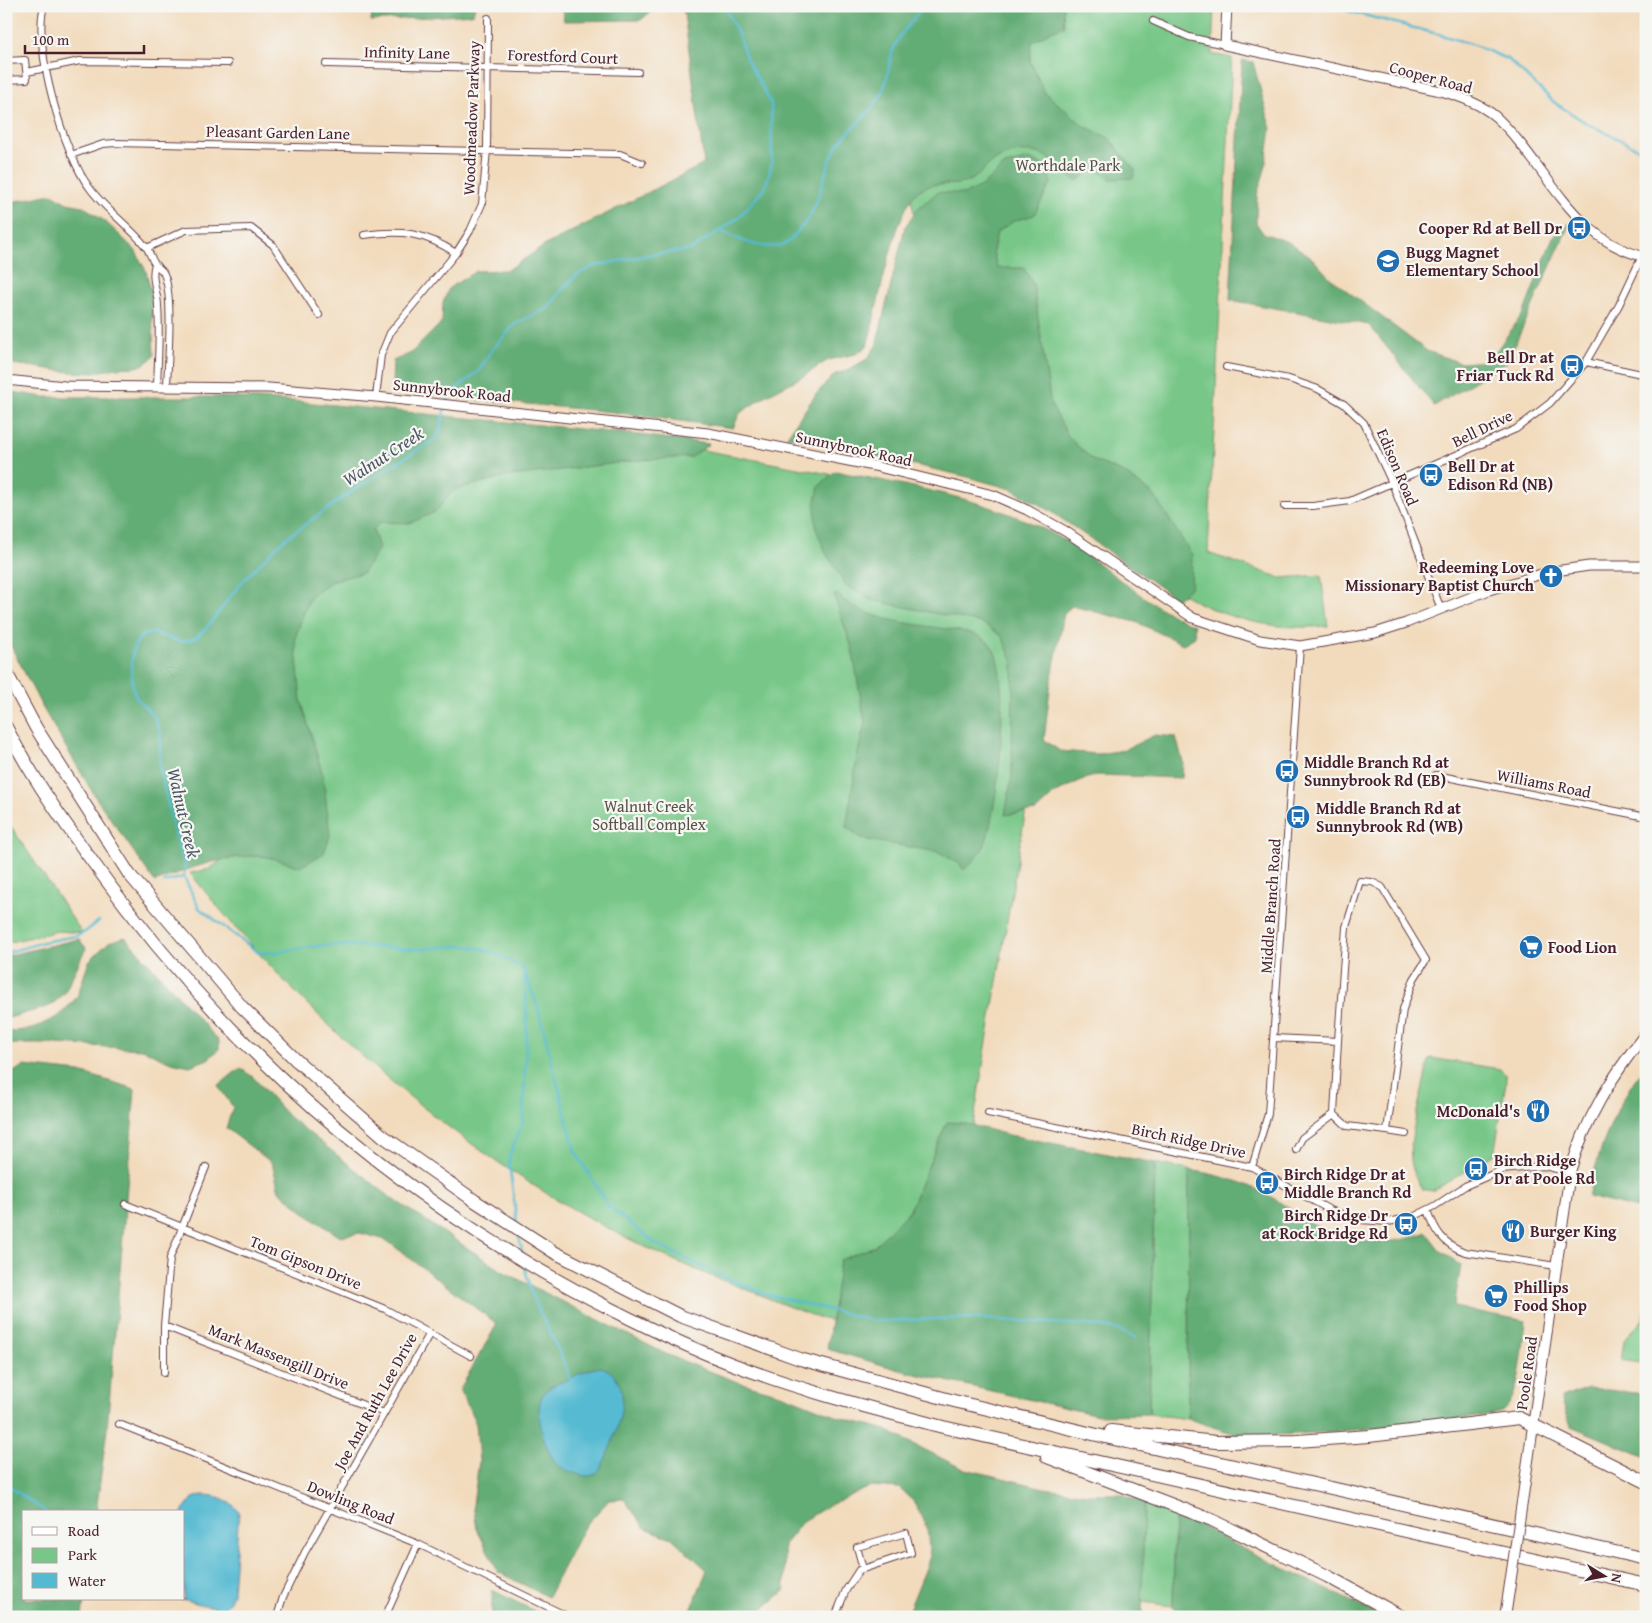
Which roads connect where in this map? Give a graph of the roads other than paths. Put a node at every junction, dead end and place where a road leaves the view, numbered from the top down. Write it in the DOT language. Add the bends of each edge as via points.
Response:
graph roads {
  1 [pos="44,6"];
  2 [pos="1227,6"];
  3 [pos="488,18"];
  4 [pos="1153,21"];
  5 [pos="1225,45"];
  6 [pos="6,61"];
  7 [pos="228,64"];
  8 [pos="326,64"];
  9 [pos="47,68"];
  10 [pos="488,68"];
  11 [pos="27,72"];
  12 [pos="638,72"];
  13 [pos="6,80"];
  14 [pos="487,150"];
  15 [pos="71,155"];
  16 [pos="642,163"];
  17 [pos="364,235"];
  18 [pos="147,248"];
  19 [pos="456,253"];
  20 [pos="1644,257"];
  21 [pos="155,264"];
  22 [pos="319,315"];
  23 [pos="159,317"];
  24 [pos="169,318"];
  25 [pos="1586,362"];
  26 [pos="1226,368"];
  27 [pos="1646,375"];
  28 [pos="6,380"];
  29 [pos="157,385"];
  30 [pos="167,385"];
  31 [pos="376,397"];
  32 [pos="1392,483"];
  33 [pos="1284,506"];
  34 [pos="1646,566"];
  35 [pos="1441,609"];
  36 [pos="1300,646"];
  37 [pos="6,672"];
  38 [pos="6,727"];
  39 [pos="1436,776"];
  40 [pos="1646,817"];
  41 [pos="1646,1033"];
  42 [pos="1274,1038"];
  43 [pos="1338,1041"];
  44 [pos="988,1113"];
  45 [pos="1334,1114"];
  46 [pos="1387,1131"];
  47 [pos="1406,1134"];
  48 [pos="1296,1150"];
  49 [pos="206,1166"];
  50 [pos="1252,1167"];
  51 [pos="1570,1172"];
  52 [pos="125,1204"];
  53 [pos="1428,1210"];
  54 [pos="182,1226"];
  55 [pos="1556,1266"];
  56 [pos="164,1326"];
  57 [pos="430,1333"];
  58 [pos="471,1356"];
  59 [pos="164,1373"];
  60 [pos="384,1413"];
  61 [pos="119,1424"];
  62 [pos="1534,1424"];
  63 [pos="1067,1427"];
  64 [pos="1007,1442"];
  65 [pos="1646,1482"];
  66 [pos="330,1509"];
  67 [pos="418,1544"];
  68 [pos="1646,1560"];
  69 [pos="863,1569"];
  70 [pos="1646,1585"];
  71 [pos="278,1617"];
  72 [pos="384,1617"];
  73 [pos="569,1617"];
  74 [pos="835,1617"];
  75 [pos="1402,1617"];
  76 [pos="1504,1617"];
  1 -- 9 [label="street" via="42,46"];
  2 -- 5 [label="main road"];
  3 -- 10 [label="street, Woodmeadow Parkway"];
  4 -- 5 [label="street, Cooper Road" via="1189,37"];
  5 -- 20 [label="main road, Cooper Road" via="1441,91 1471,101 1495,117 1588,228"];
  6 -- 11 [label="street" via="25,60"];
  7 -- 9 [label="street" via="80,61"];
  8 -- 10 [label="street, Infinity Lane"];
  9 -- 11 [label="street"];
  9 -- 15 [label="street"];
  10 -- 12 [label="street, Forestford Court"];
  10 -- 14 [label="street, Woodmeadow Parkway"];
  11 -- 13 [label="street" via="27,79"];
  14 -- 15 [label="street, Pleasant Garden Lane" via="115,143"];
  14 -- 16 [label="street, Pleasant Garden Lane" via="620,154"];
  14 -- 19 [label="street, Woodmeadow Parkway" via="482,204"];
  15 -- 18 [label="street" via="94,193"];
  17 -- 19 [label="street" via="418,234"];
  18 -- 21 [label="street"];
  18 -- 22 [label="street" via="186,230 251,228 273,245"];
  19 -- 31 [label="street, Woodmeadow Parkway" via="390,333 381,354"];
  20 -- 25 [label="street, Bell Drive"];
  21 -- 23 [label="street" via="152,273"];
  21 -- 24 [label="street" via="163,273"];
  23 -- 24 [label="street"];
  23 -- 29 [label="street"];
  24 -- 30 [label="street"];
  25 -- 27 [label="street"];
  25 -- 32 [label="street, Bell Drive" via="1550,403 1516,429"];
  26 -- 32 [label="street, Edison Road" via="1289,379 1344,404 1364,423"];
  28 -- 29 [label="main road, Sunnybrook Road" via="65,386"];
  29 -- 30 [label="main road, Sunnybrook Road"];
  30 -- 31 [label="main road, Sunnybrook Road" via="269,388"];
  31 -- 36 [label="main road, Sunnybrook Road" via="708,433 874,466 993,495 1065,531 1193,618 1260,640"];
  32 -- 33 [label="street, Bell Drive" via="1350,501"];
  32 -- 35 [label="street, Edison Road"];
  34 -- 35 [label="main road, Sunnybrook Road" via="1589,566 1548,572"];
  35 -- 36 [label="main road, Sunnybrook Road" via="1375,633"];
  36 -- 42 [label="street, Middle Branch Road"];
  37 -- 63 [label="highway" via="36,728 129,874 242,1007 296,1060 391,1141 475,1201 554,1252 680,1316 800,1359 954,1401"];
  38 -- 64 [label="highway" via="46,795 87,854 126,909 170,961 227,1027 333,1127 391,1173 486,1239 546,1274 670,1337 738,1367 853,1403"];
  39 -- 40 [label="street, Williams Road"];
  41 -- 51 [label="main road, Poole Road" via="1596,1104"];
  42 -- 43 [label="street"];
  42 -- 50 [label="street, Middle Branch Road" via="1268,1114"];
  43 -- 45 [label="street"];
  43 -- 46 [label="street" via="1346,927 1360,881 1372,882 1382,887 1426,960 1403,1009"];
  44 -- 50 [label="street, Birch Ridge Drive"];
  45 -- 46 [label="street" via="1347,1126"];
  45 -- 48 [label="street" via="1302,1138"];
  46 -- 47 [label="street"];
  49 -- 54 [label="street"];
  50 -- 53 [label="street, Birch Ridge Drive" via="1330,1210 1361,1220 1388,1222"];
  51 -- 53 [label="street, Birch Ridge Drive" via="1544,1166 1502,1170 1465,1186"];
  51 -- 55 [label="main road, Poole Road"];
  52 -- 54 [label="street, Tom Gipson Drive"];
  53 -- 55 [label="street" via="1438,1234 1451,1247"];
  54 -- 56 [label="street" via="170,1258"];
  54 -- 57 [label="street, Tom Gipson Drive" via="385,1309"];
  55 -- 62 [label="main road, Poole Road"];
  56 -- 59 [label="street"];
  56 -- 60 [label="street, Mark Massengill Drive"];
  57 -- 58 [label="street, Tom Gipson Drive"];
  57 -- 60 [label="street, Joe And Ruth Lee Drive"];
  60 -- 66 [label="street, Joe And Ruth Lee Drive"];
  61 -- 66 [label="street, Dowling Road"];
  62 -- 63 [label="highway" via="1519,1418 1368,1436 1246,1442"];
  62 -- 65 [label="highway"];
  62 -- 76 [label="main road, Poole Road, bridge"];
  63 -- 68 [label="highway"];
  64 -- 70 [label="highway"];
  64 -- 75 [label="highway" via="1212,1520"];
  66 -- 67 [label="street, Dowling Road"];
  66 -- 71 [label="street, Joe And Ruth Lee Drive" via="283,1597"];
  67 -- 72 [label="street"];
  67 -- 73 [label="street, Dowling Road"];
  69 -- 69 [label="street" via="857,1547 906,1533 911,1553"];
  69 -- 74 [label="street" via="846,1590"];
}
